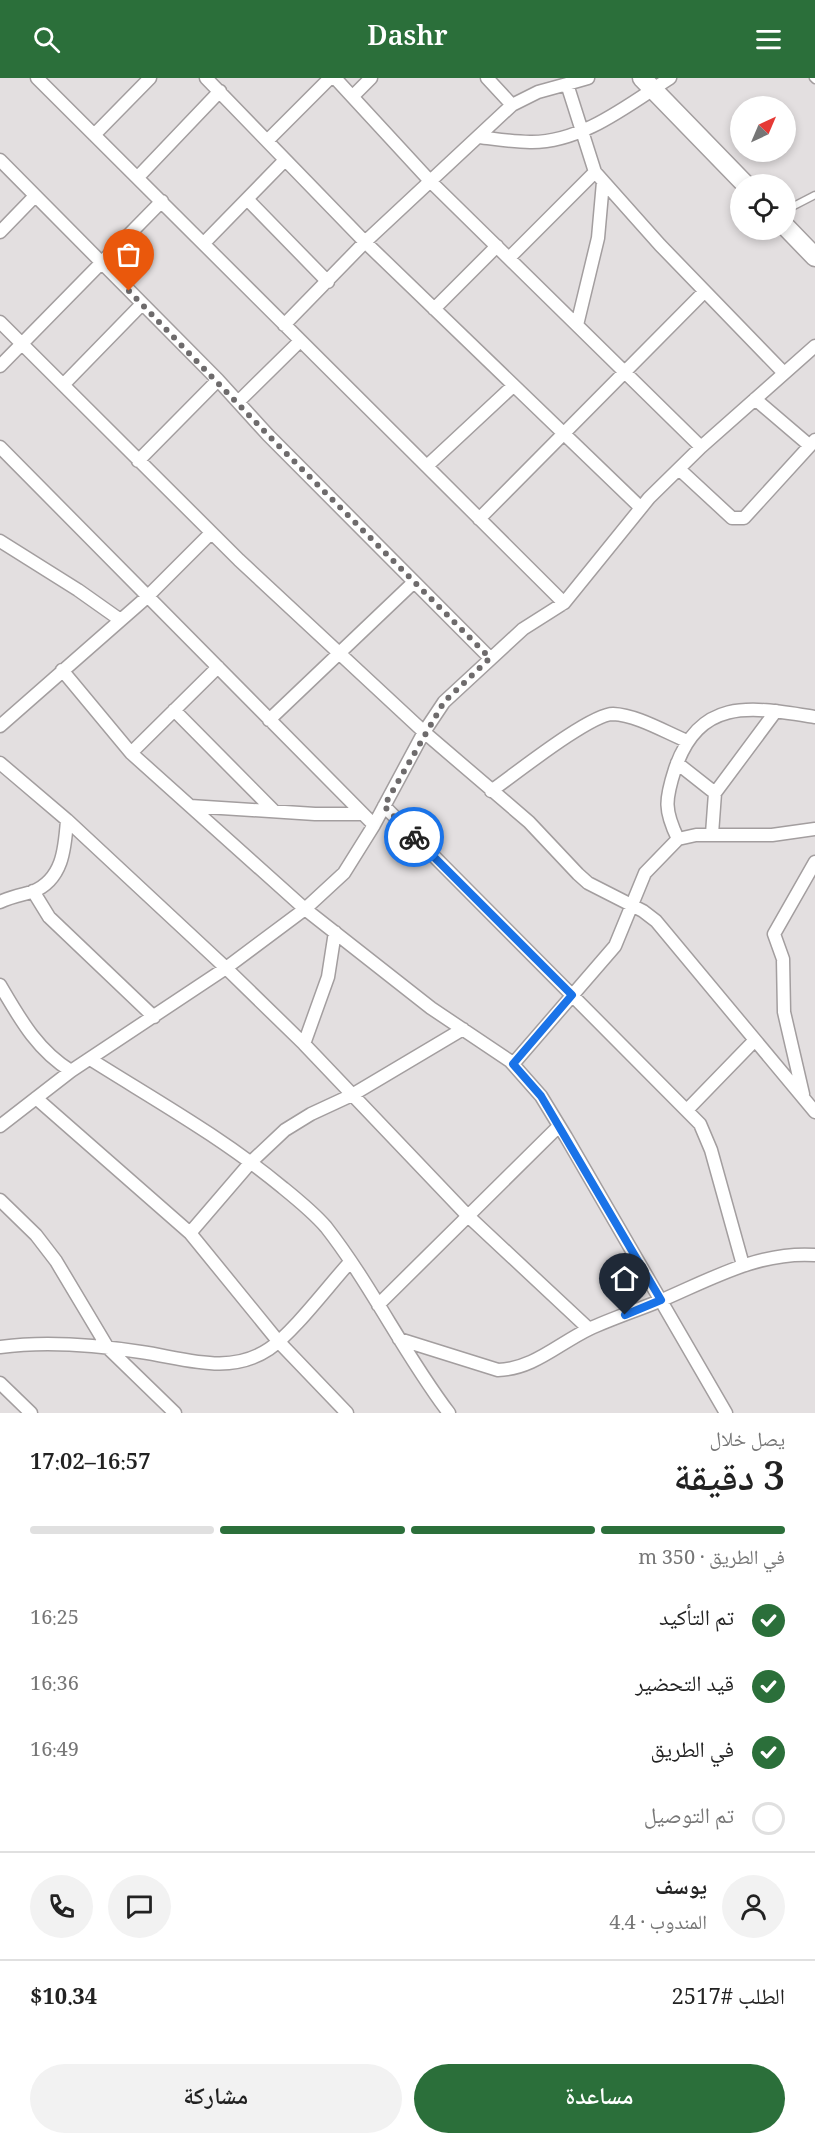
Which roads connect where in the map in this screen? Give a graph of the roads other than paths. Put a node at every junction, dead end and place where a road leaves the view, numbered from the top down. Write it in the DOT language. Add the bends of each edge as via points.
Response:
graph roads {
  1 [pos="37,78"];
  2 [pos="150,78"];
  3 [pos="206,78"];
  4 [pos="330,78"];
  5 [pos="335,78"];
  6 [pos="371,78"];
  7 [pos="487,78"];
  8 [pos="588,78"];
  9 [pos="669,78"];
  10 [pos="647,83"];
  11 [pos="567,84"];
  12 [pos="220,91"];
  13 [pos="353,96"];
  14 [pos="512,105"];
  15 [pos="581,132"];
  16 [pos="94,135"];
  17 [pos="479,137"];
  18 [pos="267,141"];
  19 [pos="0,160"];
  20 [pos="285,160"];
  21 [pos="735,174"];
  22 [pos="138,177"];
  23 [pos="599,177"];
  24 [pos="430,181"];
  25 [pos="815,195"];
  26 [pos="35,196"];
  27 [pos="247,199"];
  28 [pos="162,201"];
  29 [pos="796,205"];
  30 [pos="0,232"];
  31 [pos="796,237"];
  32 [pos="365,242"];
  33 [pos="204,243"];
  34 [pos="497,246"];
  35 [pos="815,257"];
  36 [pos="509,258"];
  37 [pos="103,264"];
  38 [pos="328,282"];
  39 [pos="704,292"];
  40 [pos="142,304"];
  41 [pos="434,309"];
  42 [pos="0,322"];
  43 [pos="284,325"];
  44 [pos="577,325"];
  45 [pos="300,340"];
  46 [pos="21,344"];
  47 [pos="815,346"];
  48 [pos="0,366"];
  49 [pos="623,372"];
  50 [pos="784,373"];
  51 [pos="218,380"];
  52 [pos="63,385"];
  53 [pos="513,386"];
  54 [pos="755,399"];
  55 [pos="238,402"];
  56 [pos="562,434"];
  57 [pos="812,443"];
  58 [pos="0,447"];
  59 [pos="701,447"];
  60 [pos="138,461"];
  61 [pos="427,465"];
  62 [pos="679,469"];
  63 [pos="640,507"];
  64 [pos="479,519"];
  65 [pos="211,533"];
  66 [pos="0,541"];
  67 [pos="414,582"];
  68 [pos="147,597"];
  69 [pos="564,603"];
  70 [pos="118,619"];
  71 [pos="338,653"];
  72 [pos="490,658"];
  73 [pos="218,668"];
  74 [pos="62,670"];
  75 [pos="174,710"];
  76 [pos="776,711"];
  77 [pos="815,717"];
  78 [pos="269,720"];
  79 [pos="0,726"];
  80 [pos="424,732"];
  81 [pos="687,741"];
  82 [pos="131,753"];
  83 [pos="0,763"];
  84 [pos="677,763"];
  85 [pos="491,791"];
  86 [pos="715,793"];
  87 [pos="190,806"];
  88 [pos="384,806"];
  89 [pos="274,811"];
  90 [pos="363,814"];
  91 [pos="67,820"];
  92 [pos="374,825"];
  93 [pos="815,829"];
  94 [pos="712,834"];
  95 [pos="678,839"];
  96 [pos="815,862"];
  97 [pos="33,891"];
  98 [pos="0,902"];
  99 [pos="631,904"];
  100 [pos="305,909"];
  101 [pos="335,932"];
  102 [pos="226,968"];
  103 [pos="0,985"];
  104 [pos="572,995"];
  105 [pos="154,1017"];
  106 [pos="463,1029"];
  107 [pos="755,1040"];
  108 [pos="304,1044"];
  109 [pos="90,1059"];
  110 [pos="513,1064"];
  111 [pos="71,1071"];
  112 [pos="352,1095"];
  113 [pos="803,1096"];
  114 [pos="36,1098"];
  115 [pos="687,1110"];
  116 [pos="815,1112"];
  117 [pos="0,1126"];
  118 [pos="559,1126"];
  119 [pos="251,1162"];
  120 [pos="0,1200"];
  121 [pos="467,1215"];
  122 [pos="190,1233"];
  123 [pos="815,1255"];
  124 [pos="350,1262"];
  125 [pos="743,1265"];
  126 [pos="661,1300"];
  127 [pos="378,1305"];
  128 [pos="589,1329"];
  129 [pos="399,1339"];
  130 [pos="278,1341"];
  131 [pos="0,1347"];
  132 [pos="108,1348"];
  133 [pos="0,1383"];
  134 [pos="31,1413"];
  135 [pos="175,1413"];
  136 [pos="347,1413"];
  137 [pos="449,1413"];
  138 [pos="726,1413"];
  1 -- 16 [label="street"];
  2 -- 16 [label="street"];
  3 -- 12 [label="street"];
  4 -- 18 [label="street"];
  5 -- 13 [label="street"];
  6 -- 13 [label="street"];
  7 -- 14 [label="street"];
  8 -- 11 [label="street"];
  9 -- 10 [label="street"];
  10 -- 15 [label="street"];
  10 -- 21 [label="main road"];
  11 -- 14 [label="street"];
  11 -- 15 [label="street"];
  12 -- 18 [label="street"];
  12 -- 22 [label="street"];
  13 -- 24 [label="street"];
  14 -- 17 [label="street"];
  15 -- 17 [label="street" via="530,142"];
  15 -- 23 [label="street"];
  16 -- 22 [label="street"];
  17 -- 24 [label="street"];
  18 -- 20 [label="street"];
  19 -- 26 [label="street"];
  20 -- 27 [label="street"];
  20 -- 32 [label="street"];
  22 -- 28 [label="street"];
  23 -- 36 [label="street"];
  23 -- 39 [label="street"];
  23 -- 44 [label="street" via="598,238"];
  24 -- 32 [label="street"];
  24 -- 34 [label="street"];
  25 -- 29 [label="lane"];
  26 -- 30 [label="street"];
  26 -- 37 [label="street"];
  27 -- 33 [label="street"];
  27 -- 38 [label="street"];
  28 -- 33 [label="street"];
  28 -- 37 [label="street"];
  31 -- 35 [label="main road"];
  32 -- 38 [label="street"];
  32 -- 41 [label="street"];
  33 -- 43 [label="street"];
  34 -- 36 [label="street"];
  34 -- 41 [label="street"];
  36 -- 44 [label="street"];
  37 -- 40 [label="street"];
  37 -- 46 [label="street"];
  38 -- 43 [label="street"];
  39 -- 49 [label="street"];
  39 -- 50 [label="street"];
  40 -- 51 [label="street"];
  40 -- 52 [label="street"];
  41 -- 53 [label="street"];
  42 -- 46 [label="street"];
  43 -- 45 [label="street"];
  44 -- 49 [label="street"];
  45 -- 55 [label="street"];
  45 -- 61 [label="street"];
  46 -- 48 [label="street"];
  46 -- 52 [label="street"];
  47 -- 50 [label="street"];
  49 -- 56 [label="street"];
  49 -- 59 [label="street"];
  50 -- 54 [label="street"];
  51 -- 55 [label="street"];
  51 -- 60 [label="street"];
  52 -- 60 [label="street"];
  53 -- 56 [label="street"];
  53 -- 61 [label="street"];
  54 -- 57 [label="street"];
  54 -- 59 [label="street"];
  55 -- 67 [label="street"];
  56 -- 63 [label="street"];
  56 -- 64 [label="street"];
  57 -- 62 [label="street" via="744,518 732,518"];
  58 -- 68 [label="street"];
  59 -- 62 [label="street"];
  60 -- 65 [label="street"];
  61 -- 64 [label="street"];
  62 -- 63 [label="street"];
  63 -- 69 [label="street"];
  64 -- 69 [label="street"];
  65 -- 68 [label="street"];
  65 -- 71 [label="street"];
  66 -- 70 [label="street"];
  67 -- 71 [label="street"];
  67 -- 72 [label="street"];
  68 -- 70 [label="street"];
  68 -- 73 [label="street"];
  69 -- 72 [label="street" via="523,629"];
  70 -- 74 [label="street"];
  71 -- 78 [label="street"];
  71 -- 80 [label="street"];
  72 -- 80 [label="street" via="444,702"];
  73 -- 75 [label="street"];
  73 -- 78 [label="street"];
  74 -- 79 [label="street"];
  74 -- 82 [label="street"];
  75 -- 82 [label="street"];
  75 -- 89 [label="street"];
  76 -- 77 [label="street"];
  76 -- 81 [label="street" via="726,713 710,718"];
  76 -- 86 [label="street"];
  78 -- 90 [label="street"];
  80 -- 85 [label="street"];
  80 -- 88 [label="street"];
  81 -- 84 [label="street"];
  81 -- 85 [label="street" via="610,714 589,722"];
  82 -- 87 [label="street"];
  83 -- 91 [label="street"];
  84 -- 86 [label="street"];
  84 -- 95 [label="street" via="666,813"];
  85 -- 99 [label="street" via="529,822 588,883"];
  86 -- 94 [label="street"];
  87 -- 89 [label="street"];
  87 -- 100 [label="street"];
  88 -- 92 [label="street"];
  88 -- 104 [label="street"];
  89 -- 90 [label="street"];
  90 -- 92 [label="street"];
  91 -- 97 [label="street" via="61,863 53,876"];
  91 -- 102 [label="street"];
  92 -- 100 [label="street" via="344,873"];
  93 -- 94 [label="street" via="772,835"];
  94 -- 95 [label="street"];
  95 -- 99 [label="street" via="645,873"];
  96 -- 113 [label="street" via="774,934 784,968 784,1012"];
  97 -- 98 [label="street"];
  97 -- 105 [label="street" via="49,917"];
  99 -- 104 [label="street" via="615,946"];
  99 -- 107 [label="street" via="664,930"];
  100 -- 101 [label="street"];
  100 -- 102 [label="street"];
  101 -- 106 [label="street"];
  101 -- 108 [label="street" via="328,978"];
  102 -- 105 [label="street"];
  102 -- 108 [label="street"];
  103 -- 111 [label="street" via="36,1042"];
  104 -- 110 [label="street"];
  104 -- 115 [label="street"];
  105 -- 109 [label="street"];
  106 -- 110 [label="street"];
  106 -- 112 [label="street"];
  107 -- 113 [label="street"];
  107 -- 115 [label="street"];
  108 -- 112 [label="street"];
  109 -- 111 [label="street"];
  109 -- 119 [label="street"];
  110 -- 118 [label="street" via="541,1096"];
  111 -- 114 [label="street"];
  112 -- 119 [label="street" via="285,1130"];
  112 -- 121 [label="street"];
  113 -- 116 [label="street"];
  114 -- 117 [label="street"];
  114 -- 122 [label="street"];
  115 -- 125 [label="street" via="706,1134"];
  118 -- 121 [label="street"];
  118 -- 126 [label="street"];
  119 -- 122 [label="street"];
  119 -- 124 [label="street" via="308,1208"];
  120 -- 132 [label="street" via="56,1261"];
  121 -- 127 [label="street"];
  121 -- 128 [label="street"];
  122 -- 130 [label="street"];
  123 -- 125 [label="street" via="783,1254"];
  124 -- 127 [label="street"];
  124 -- 130 [label="street"];
  125 -- 126 [label="street"];
  126 -- 128 [label="street"];
  126 -- 138 [label="street"];
  127 -- 129 [label="street"];
  128 -- 129 [label="street" via="527,1365 498,1370"];
  129 -- 137 [label="street"];
  130 -- 132 [label="street" via="259,1354 227,1364"];
  130 -- 136 [label="street"];
  131 -- 132 [label="street" via="21,1344"];
  132 -- 135 [label="street"];
  133 -- 134 [label="street"];
}
